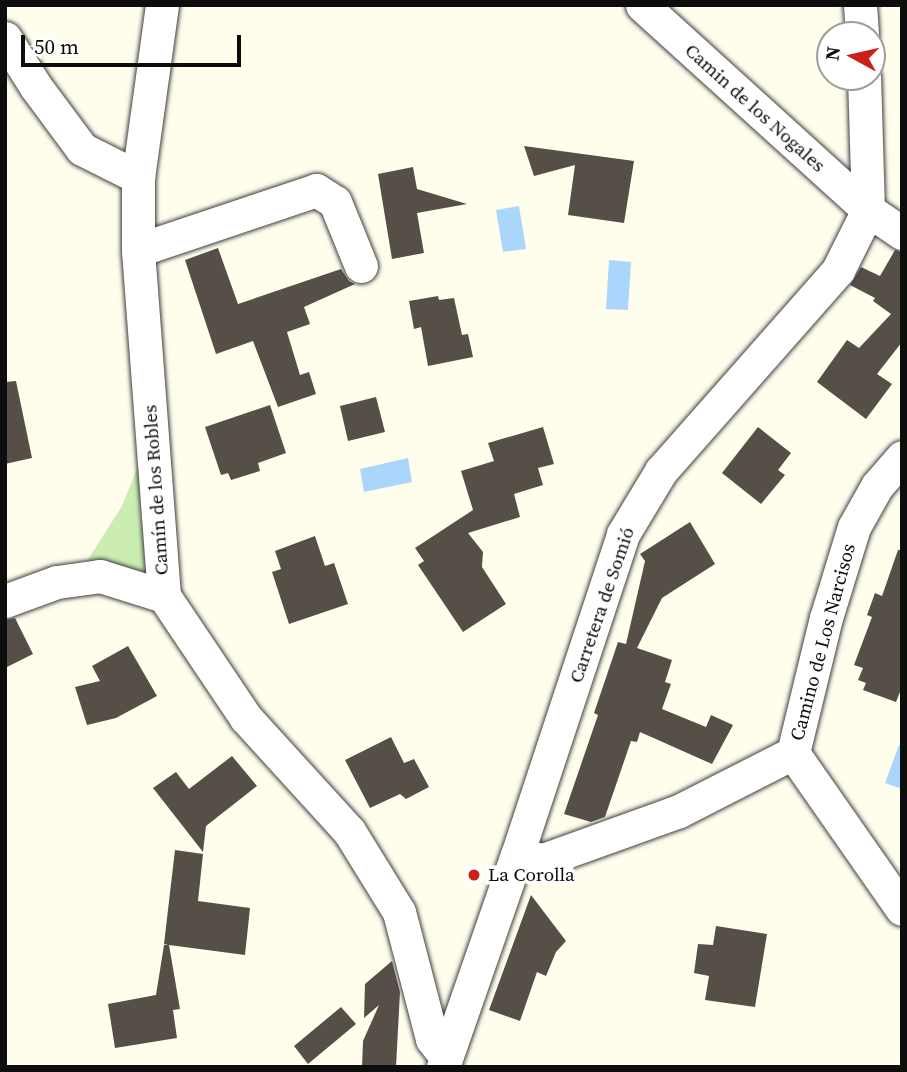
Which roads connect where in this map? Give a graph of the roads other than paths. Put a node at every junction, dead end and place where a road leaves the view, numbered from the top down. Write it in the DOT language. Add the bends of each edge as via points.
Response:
graph roads {
  1 [pos="162,5"];
  2 [pos="642,5"];
  3 [pos="5,38"];
  4 [pos="864,91"];
  5 [pos="138,177"];
  6 [pos="868,210"];
  7 [pos="902,233"];
  8 [pos="138,250"];
  9 [pos="361,266"];
  10 [pos="902,457"];
  11 [pos="164,596"];
  12 [pos="5,601"];
  13 [pos="793,754"];
  14 [pos="517,855"];
  15 [pos="902,909"];
  16 [pos="444,1062"];
  1 -- 5 [label="street, Camín de los Robles"];
  2 -- 6 [label="street, Camin de los Nogales"];
  3 -- 5 [label="street" via="82,149"];
  4 -- 6 [label="street, Carretera de Somió"];
  5 -- 8 [label="street, Camín de los Robles"];
  6 -- 7 [label="street, Camin de los Nogales"];
  6 -- 14 [label="street, Carretera de Somió" via="838,270 661,471 623,534"];
  8 -- 9 [label="street" via="316,190 335,202"];
  8 -- 11 [label="street, Camín de los Robles"];
  10 -- 13 [label="street, Camino de Los Narcisos" via="877,486 854,527"];
  11 -- 12 [label="street" via="100,576 57,582"];
  11 -- 16 [label="street, Camín de los Robles" via="246,718 349,831 378,877 399,912 432,1039"];
  13 -- 14 [label="street, Camino de Los Narcisos" via="679,811 543,860"];
  13 -- 15 [label="street"];
  14 -- 16 [label="street, Carretera de Somió"];
}
